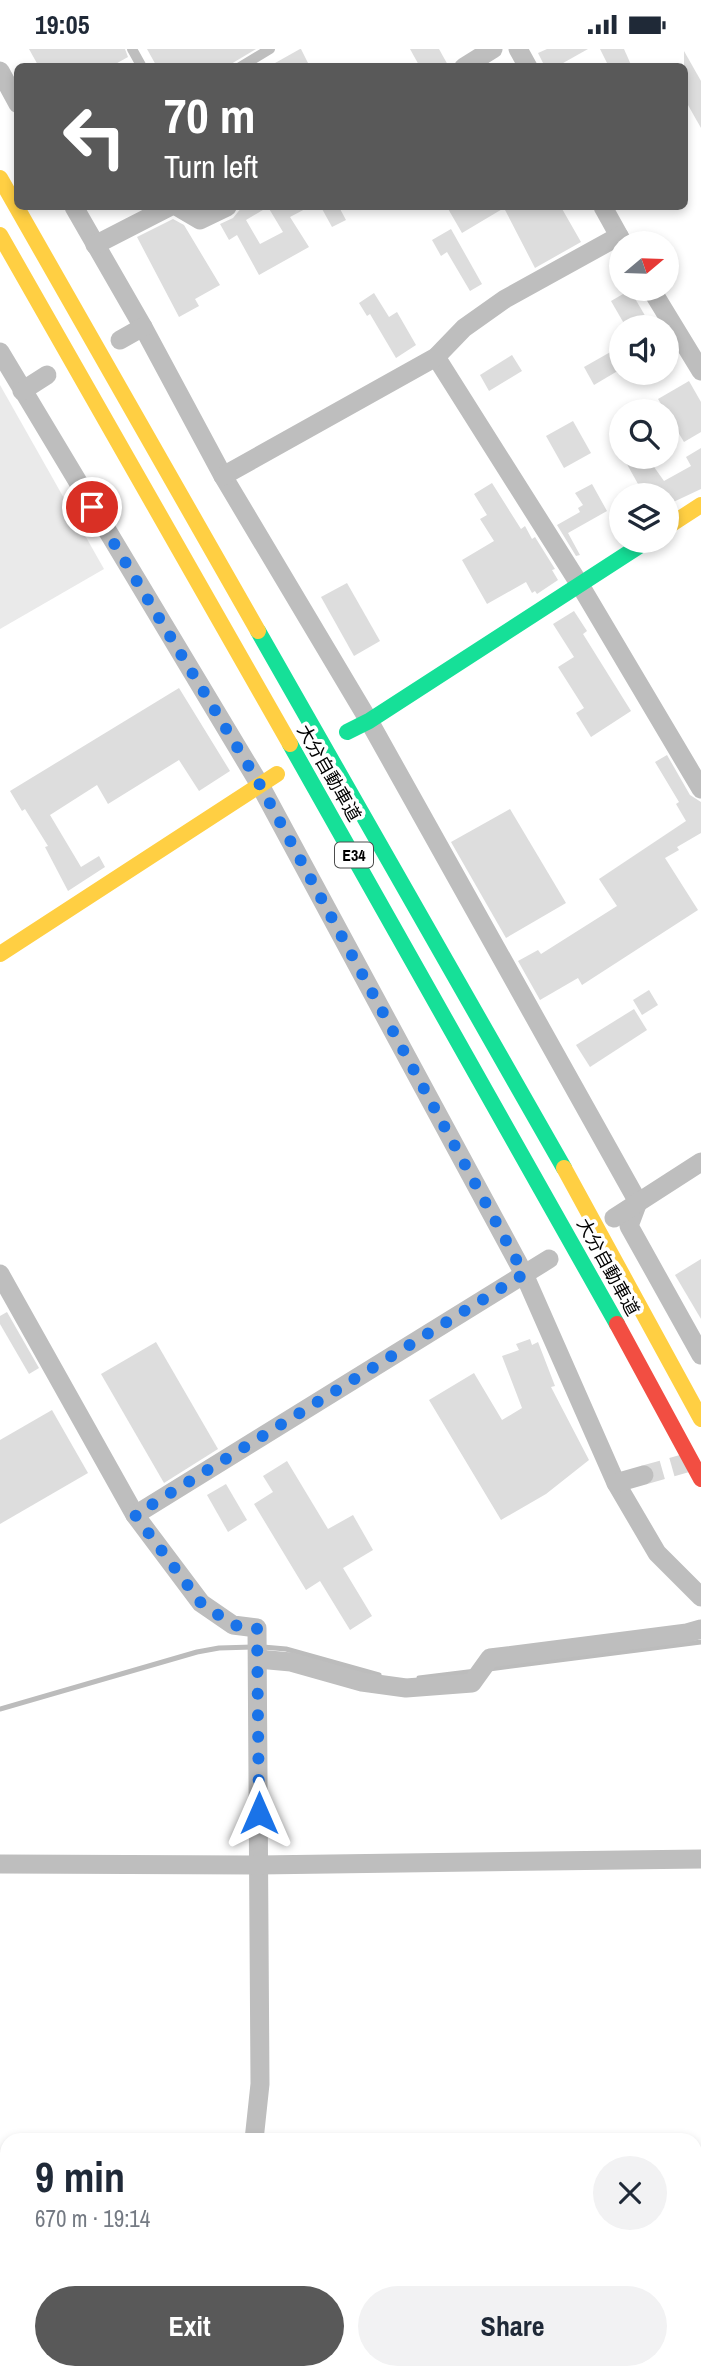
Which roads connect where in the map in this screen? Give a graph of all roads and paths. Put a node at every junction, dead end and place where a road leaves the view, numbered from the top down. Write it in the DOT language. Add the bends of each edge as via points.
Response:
graph roads {
  1 [pos="270,49"];
  2 [pos="493,49"];
  3 [pos="247,63"];
  4 [pos="470,63"];
  5 [pos="0,71"];
  6 [pos="14,97"];
  7 [pos="0,178"];
  8 [pos="14,203"];
  9 [pos="18,210"];
  10 [pos="76,210"];
  11 [pos="163,210"];
  12 [pos="183,210"];
  13 [pos="221,210"];
  14 [pos="605,210"];
  15 [pos="616,231"];
  16 [pos="0,235"];
  17 [pos="94,245"];
  18 [pos="609,246"];
  19 [pos="658,301"];
  20 [pos="143,327"];
  21 [pos="120,340"];
  22 [pos="0,352"];
  23 [pos="436,357"];
  24 [pos="701,372"];
  25 [pos="47,375"];
  26 [pos="22,391"];
  27 [pos="223,476"];
  28 [pos="701,505"];
  29 [pos="679,519"];
  30 [pos="629,553"];
  31 [pos="580,585"];
  32 [pos="369,721"];
  33 [pos="347,732"];
  34 [pos="277,774"];
  35 [pos="260,785"];
  36 [pos="701,789"];
  37 [pos="0,954"];
  38 [pos="701,1162"];
  39 [pos="638,1202"];
  40 [pos="614,1218"];
  41 [pos="549,1259"];
  42 [pos="0,1274"];
  43 [pos="524,1274"];
  44 [pos="701,1355"];
  45 [pos="701,1419"];
  46 [pos="644,1475"];
  47 [pos="701,1479"];
  48 [pos="616,1483"];
  49 [pos="135,1515"];
  50 [pos="701,1597"];
  51 [pos="701,1629"];
  52 [pos="258,1649"];
  53 [pos="701,1859"];
  54 [pos="0,1864"];
  55 [pos="259,1865"];
  56 [pos="255,2133"];
  1 -- 3 [label="lane"];
  2 -- 4 [label="street"];
  5 -- 6 [label="street"];
  7 -- 8 [label="main road, 大分自動車道 / E34"];
  9 -- 45 [label="main road, 大分自動車道 / E34" via="595,1224"];
  10 -- 17 [label="street"];
  11 -- 17 [label="street"];
  12 -- 13 [label="street" via="200,220"];
  14 -- 15 [label="street"];
  16 -- 47 [label="main road, 大分自動車道 / E34" via="424,978"];
  17 -- 20 [label="street"];
  18 -- 23 [label="street" via="505,299 464,328"];
  19 -- 24 [label="street"];
  20 -- 21 [label="street"];
  20 -- 27 [label="street"];
  22 -- 26 [label="street"];
  23 -- 27 [label="street"];
  23 -- 31 [label="street"];
  25 -- 26 [label="street"];
  26 -- 35 [label="street"];
  27 -- 32 [label="street"];
  28 -- 29 [label="main road"];
  30 -- 31 [label="main road"];
  31 -- 32 [label="main road"];
  31 -- 36 [label="street"];
  32 -- 33 [label="main road"];
  32 -- 39 [label="street"];
  34 -- 35 [label="main road"];
  35 -- 37 [label="main road"];
  35 -- 43 [label="street"];
  38 -- 39 [label="street"];
  39 -- 40 [label="street"];
  39 -- 44 [label="street" via="629,1226"];
  41 -- 43 [label="street"];
  42 -- 49 [label="street"];
  43 -- 48 [label="street"];
  43 -- 49 [label="street"];
  46 -- 48 [label="street"];
  48 -- 50 [label="street" via="657,1553"];
  49 -- 52 [label="street" via="201,1603 233,1625 257,1628"];
  51 -- 52 [label="street" via="490,1658 472,1683 406,1688 362,1682"];
  52 -- 55 [label="street"];
  53 -- 55 [label="street"];
  54 -- 55 [label="street"];
  55 -- 56 [label="street" via="260,2084"];
}
